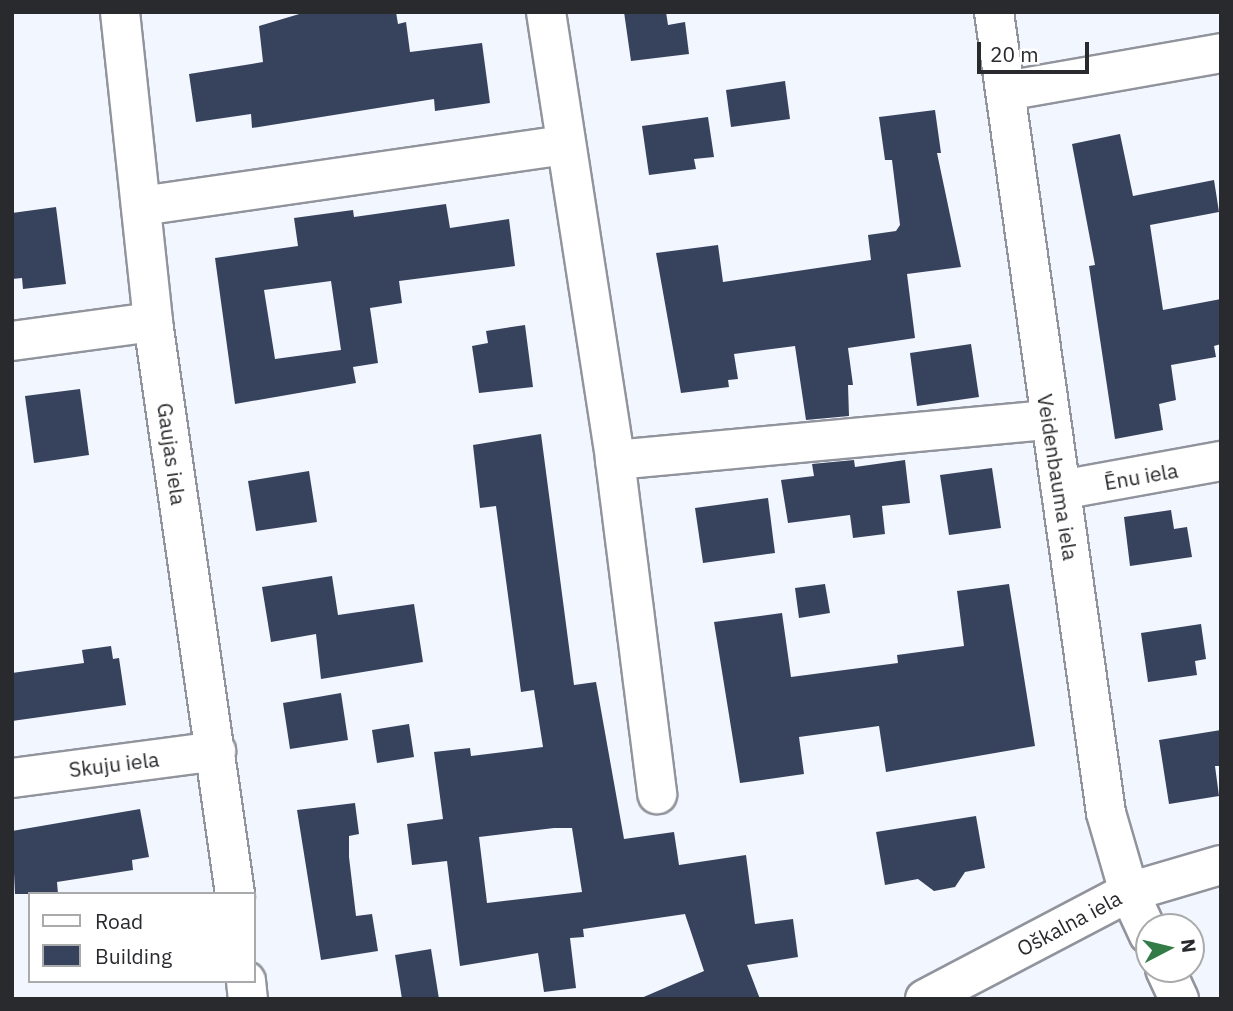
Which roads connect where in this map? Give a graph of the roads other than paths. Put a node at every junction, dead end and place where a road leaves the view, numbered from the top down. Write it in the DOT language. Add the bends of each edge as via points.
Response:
graph roads {
  1 [pos="120,12"];
  2 [pos="546,12"];
  3 [pos="994,12"];
  4 [pos="1221,53"];
  5 [pos="1006,91"];
  6 [pos="566,145"];
  7 [pos="141,206"];
  8 [pos="153,322"];
  9 [pos="12,341"];
  10 [pos="1048,420"];
  11 [pos="615,460"];
  12 [pos="1221,461"];
  13 [pos="1061,490"];
  14 [pos="216,751"];
  15 [pos="12,778"];
  16 [pos="657,794"];
  17 [pos="1221,865"];
  18 [pos="234,892"];
  19 [pos="1129,892"];
  20 [pos="1139,913"];
  21 [pos="1172,983"];
  22 [pos="925,999"];
  23 [pos="1179,999"];
  1 -- 7 [label="street, Gaujas iela"];
  2 -- 6 [label="street"];
  3 -- 5 [label="street, Veidenbauma iela"];
  4 -- 5 [label="street"];
  5 -- 10 [label="street, Veidenbauma iela"];
  6 -- 7 [label="street"];
  6 -- 11 [label="street"];
  7 -- 8 [label="street, Gaujas iela"];
  8 -- 9 [label="street"];
  8 -- 14 [label="street, Gaujas iela"];
  10 -- 11 [label="street"];
  10 -- 13 [label="street, Veidenbauma iela"];
  11 -- 16 [label="street"];
  12 -- 13 [label="street, Ēnu iela"];
  13 -- 19 [label="street, Veidenbauma iela" via="1105,813"];
  14 -- 15 [label="street, Skuju iela"];
  14 -- 18 [label="street, Gaujas iela"];
  17 -- 19 [label="street, Oškalna iela"];
  19 -- 20 [label="street, Veidenbauma iela"];
  19 -- 22 [label="street, Oškalna iela"];
  21 -- 23 [label="street"];
}
